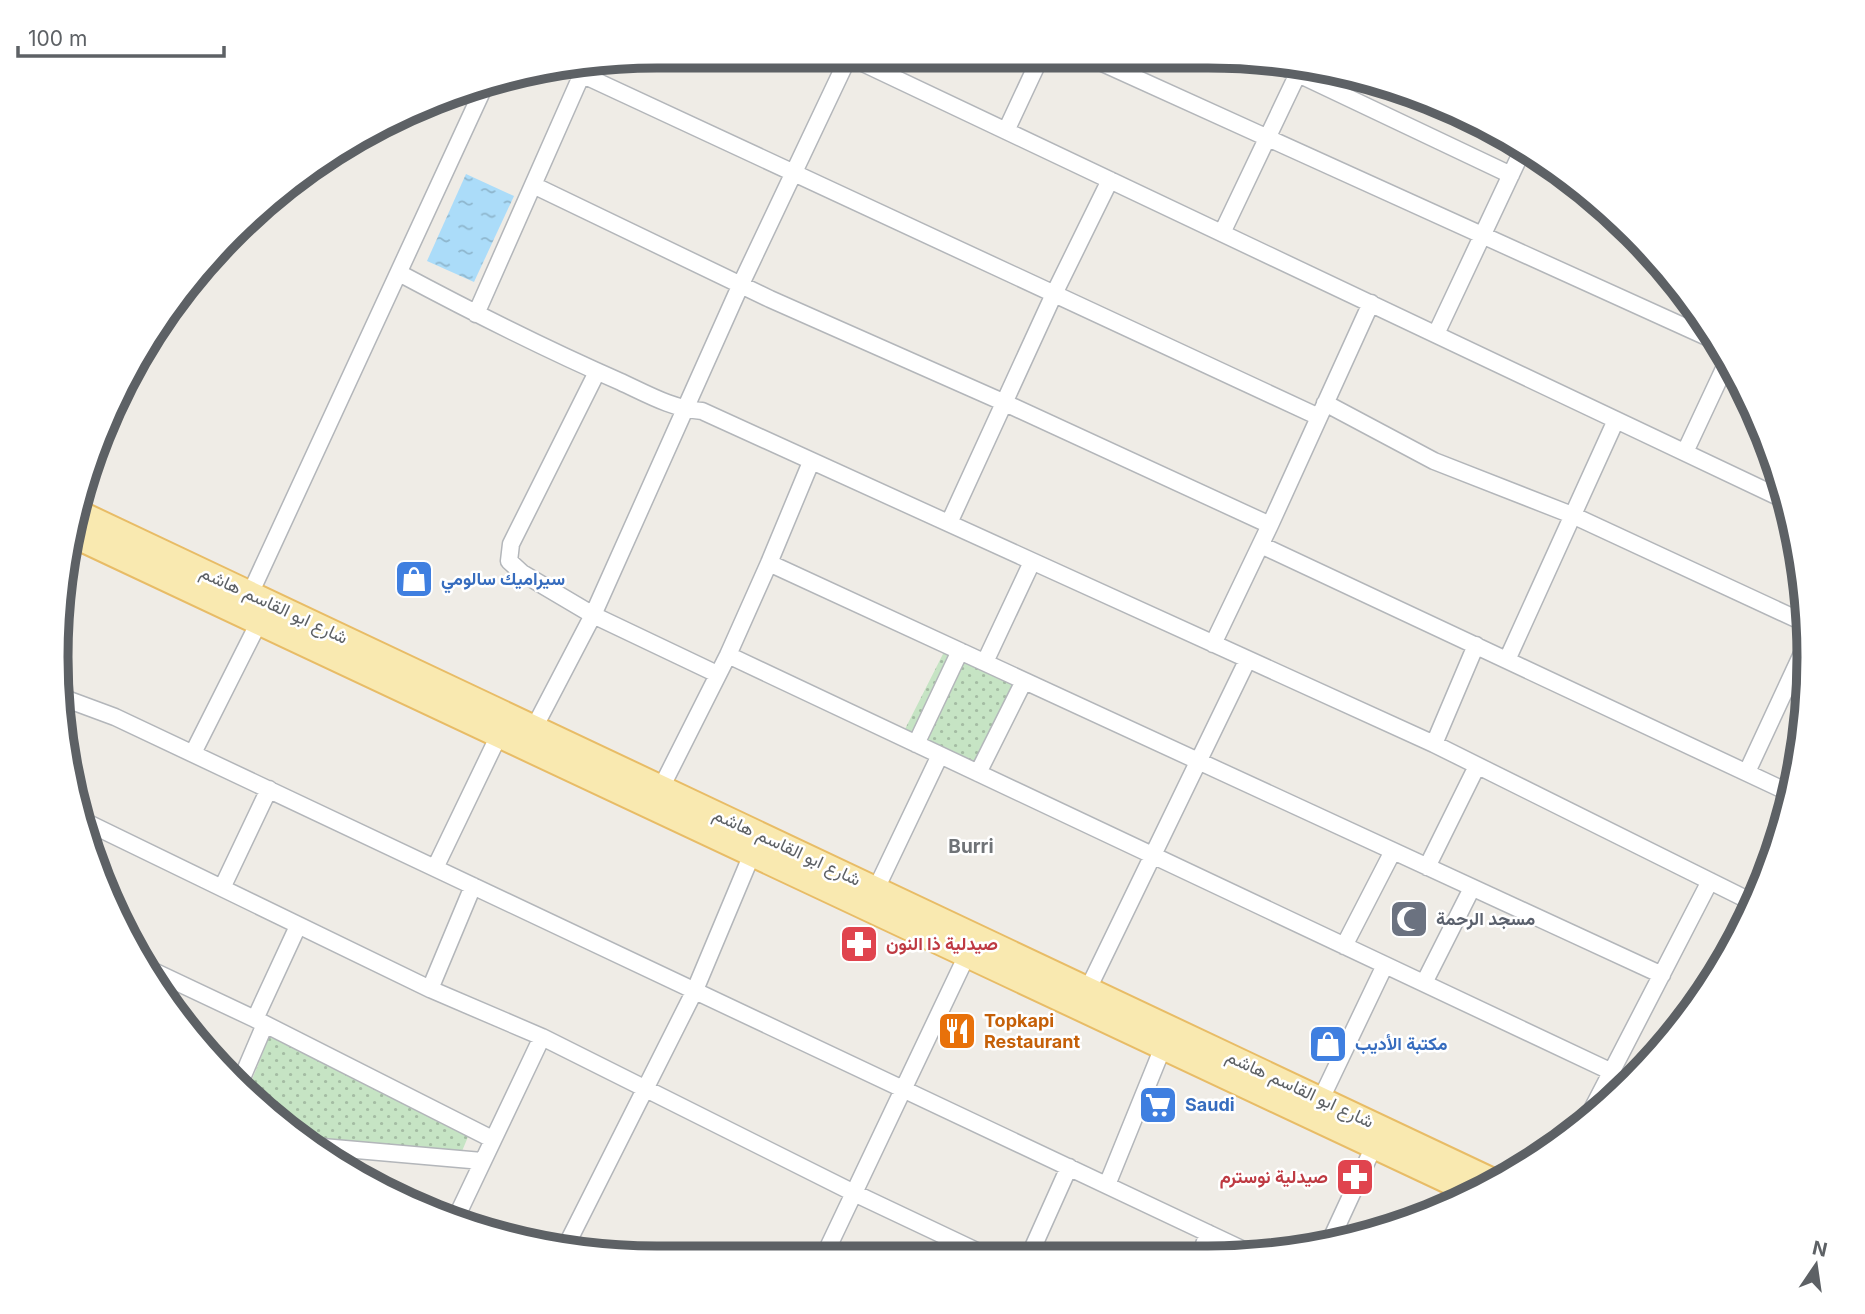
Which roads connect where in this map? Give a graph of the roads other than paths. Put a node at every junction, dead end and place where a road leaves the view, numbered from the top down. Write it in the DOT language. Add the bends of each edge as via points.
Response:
graph roads {
  1 [pos="843,68"];
  2 [pos="874,68"];
  3 [pos="1035,68"];
  4 [pos="1113,68"];
  5 [pos="580,73"];
  6 [pos="574,74"];
  7 [pos="1297,75"];
  8 [pos="1321,80"];
  9 [pos="480,95"];
  10 [pos="1006,131"];
  11 [pos="1266,139"];
  12 [pos="1519,157"];
  13 [pos="793,172"];
  14 [pos="1511,175"];
  15 [pos="1110,180"];
  16 [pos="533,186"];
  17 [pos="1222,233"];
  18 [pos="1482,236"];
  19 [pos="399,274"];
  20 [pos="741,284"];
  21 [pos="1054,294"];
  22 [pos="1371,303"];
  23 [pos="476,314"];
  24 [pos="1436,334"];
  25 [pos="1701,334"];
  26 [pos="597,372"];
  27 [pos="1723,372"];
  28 [pos="1005,402"];
  29 [pos="684,410"];
  30 [pos="1322,410"];
  31 [pos="1616,420"];
  32 [pos="1685,452"];
  33 [pos="811,461"];
  34 [pos="1774,495"];
  35 [pos="1572,515"];
  36 [pos="86,516"];
  37 [pos="950,523"];
  38 [pos="1270,525"];
  39 [pos="81,539"];
  40 [pos="1261,545"];
  41 [pos="1032,562"];
  42 [pos="769,563"];
  43 [pos="250,594"];
  44 [pos="593,615"];
  45 [pos="1795,618"];
  46 [pos="259,622"];
  47 [pos="1213,644"];
  48 [pos="1476,645"];
  49 [pos="960,651"];
  50 [pos="728,655"];
  51 [pos="1507,660"];
  52 [pos="1247,661"];
  53 [pos="985,662"];
  54 [pos="1797,665"];
  55 [pos="717,674"];
  56 [pos="1024,681"];
  57 [pos="70,700"];
  58 [pos="534,728"];
  59 [pos="499,735"];
  60 [pos="916,744"];
  61 [pos="1434,744"];
  62 [pos="193,753"];
  63 [pos="940,755"];
  64 [pos="1199,762"];
  65 [pos="1477,766"];
  66 [pos="1747,772"];
  67 [pos="978,773"];
  68 [pos="661,788"];
  69 [pos="269,789"];
  70 [pos="1781,789"];
  71 [pos="93,825"];
  72 [pos="1393,851"];
  73 [pos="752,854"];
  74 [pos="1153,856"];
  75 [pos="1427,867"];
  76 [pos="435,868"];
  77 [pos="1710,881"];
  78 [pos="474,886"];
  79 [pos="222,888"];
  80 [pos="1472,888"];
  81 [pos="876,889"];
  82 [pos="1745,898"];
  83 [pos="298,926"];
  84 [pos="1344,946"];
  85 [pos="967,955"];
  86 [pos="1384,965"];
  87 [pos="161,975"];
  88 [pos="1662,975"];
  89 [pos="1424,983"];
  90 [pos="430,989"];
  91 [pos="1088,989"];
  92 [pos="695,990"];
  93 [pos="260,1021"];
  94 [pos="542,1037"];
  95 [pos="1163,1047"];
  96 [pos="1612,1072"];
  97 [pos="242,1074"];
  98 [pos="646,1089"];
  99 [pos="903,1089"];
  100 [pos="1598,1098"];
  101 [pos="1321,1099"];
  102 [pos="492,1139"];
  103 [pos="1374,1146"];
  104 [pos="331,1148"];
  105 [pos="482,1161"];
  106 [pos="1069,1167"];
  107 [pos="1484,1177"];
  108 [pos="1107,1185"];
  109 [pos="1462,1188"];
  110 [pos="854,1192"];
  111 [pos="459,1211"];
  112 [pos="1335,1231"];
  113 [pos="1208,1233"];
  114 [pos="570,1239"];
  115 [pos="1233,1245"];
  116 [pos="828,1246"];
  117 [pos="966,1246"];
  118 [pos="1034,1246"];
  119 [pos="1203,1246"];
  1 -- 13 [label="street"];
  2 -- 10 [label="street"];
  3 -- 10 [label="street"];
  4 -- 11 [label="street"];
  5 -- 13 [label="street"];
  6 -- 16 [label="street"];
  7 -- 11 [label="street"];
  8 -- 14 [label="street"];
  9 -- 19 [label="street"];
  10 -- 15 [label="street"];
  11 -- 17 [label="street"];
  11 -- 18 [label="street"];
  12 -- 14 [label="street"];
  13 -- 20 [label="street"];
  13 -- 21 [label="street"];
  14 -- 18 [label="street"];
  15 -- 17 [label="street"];
  15 -- 21 [label="street"];
  16 -- 20 [label="street"];
  16 -- 23 [label="street"];
  17 -- 22 [label="street"];
  18 -- 24 [label="street"];
  18 -- 25 [label="street"];
  19 -- 23 [label="street"];
  19 -- 43 [label="street"];
  20 -- 28 [label="street"];
  20 -- 29 [label="street"];
  21 -- 28 [label="street"];
  21 -- 30 [label="street"];
  22 -- 24 [label="street"];
  22 -- 30 [label="street"];
  23 -- 26 [label="street"];
  24 -- 31 [label="street"];
  26 -- 29 [label="street"];
  26 -- 44 [label="street" via="511,544 509,561"];
  27 -- 32 [label="street"];
  28 -- 37 [label="street"];
  28 -- 38 [label="street"];
  29 -- 33 [label="street" via="702,411"];
  29 -- 44 [label="street"];
  30 -- 35 [label="street" via="1434,461"];
  30 -- 38 [label="street"];
  31 -- 32 [label="street"];
  31 -- 35 [label="street"];
  32 -- 34 [label="street"];
  33 -- 37 [label="street"];
  33 -- 42 [label="street"];
  35 -- 45 [label="street"];
  35 -- 51 [label="street"];
  36 -- 43 [label="main road, شارع ابو القاسم هاشم"];
  37 -- 41 [label="street"];
  38 -- 40 [label="street"];
  39 -- 46 [label="main road, شارع ابو القاسم هاشم"];
  40 -- 47 [label="street"];
  40 -- 48 [label="street"];
  41 -- 47 [label="street"];
  41 -- 53 [label="street"];
  42 -- 49 [label="street"];
  42 -- 50 [label="street"];
  43 -- 58 [label="main road, شارع ابو القاسم هاشم"];
  44 -- 55 [label="street"];
  44 -- 58 [label="street"];
  46 -- 59 [label="main road, شارع ابو القاسم هاشم"];
  46 -- 62 [label="street"];
  47 -- 52 [label="street"];
  48 -- 51 [label="street"];
  48 -- 61 [label="street"];
  49 -- 53 [label="street"];
  49 -- 60 [label="street"];
  50 -- 55 [label="street"];
  50 -- 60 [label="street"];
  51 -- 66 [label="street"];
  52 -- 61 [label="street"];
  52 -- 64 [label="street"];
  53 -- 56 [label="street"];
  54 -- 66 [label="street"];
  55 -- 68 [label="street"];
  56 -- 64 [label="street"];
  56 -- 67 [label="street"];
  57 -- 62 [label="street"];
  58 -- 68 [label="main road, شارع ابو القاسم هاشم"];
  59 -- 73 [label="main road, شارع ابو القاسم هاشم"];
  59 -- 76 [label="street"];
  60 -- 63 [label="street"];
  61 -- 65 [label="street"];
  62 -- 69 [label="street"];
  63 -- 67 [label="street"];
  63 -- 81 [label="street"];
  64 -- 72 [label="street"];
  64 -- 74 [label="street"];
  65 -- 75 [label="street"];
  65 -- 77 [label="street"];
  66 -- 70 [label="street"];
  67 -- 74 [label="street"];
  68 -- 81 [label="main road, شارع ابو القاسم هاشم"];
  69 -- 76 [label="street"];
  69 -- 79 [label="street"];
  71 -- 79 [label="street"];
  72 -- 75 [label="street"];
  72 -- 84 [label="street"];
  73 -- 85 [label="main road, شارع ابو القاسم هاشم"];
  73 -- 92 [label="street"];
  74 -- 84 [label="street"];
  74 -- 91 [label="street"];
  75 -- 80 [label="street"];
  76 -- 78 [label="street"];
  77 -- 82 [label="street"];
  77 -- 88 [label="street"];
  78 -- 90 [label="street"];
  78 -- 92 [label="street"];
  79 -- 83 [label="street"];
  80 -- 88 [label="street"];
  80 -- 89 [label="street"];
  81 -- 91 [label="main road, شارع ابو القاسم هاشم"];
  83 -- 90 [label="street"];
  83 -- 93 [label="street"];
  84 -- 86 [label="street"];
  85 -- 95 [label="main road, شارع ابو القاسم هاشم"];
  85 -- 99 [label="street"];
  86 -- 89 [label="street"];
  86 -- 101 [label="street"];
  87 -- 93 [label="street"];
  88 -- 96 [label="street"];
  89 -- 96 [label="street"];
  90 -- 94 [label="street"];
  91 -- 101 [label="main road, شارع ابو القاسم هاشم"];
  92 -- 98 [label="street"];
  92 -- 99 [label="street"];
  93 -- 97 [label="street"];
  93 -- 102 [label="street"];
  94 -- 98 [label="street"];
  94 -- 102 [label="street"];
  95 -- 103 [label="main road, شارع ابو القاسم هاشم"];
  95 -- 108 [label="street"];
  96 -- 100 [label="street"];
  98 -- 110 [label="street"];
  98 -- 114 [label="street"];
  99 -- 106 [label="street"];
  99 -- 110 [label="street"];
  101 -- 107 [label="main road, شارع ابو القاسم هاشم"];
  102 -- 105 [label="street"];
  103 -- 109 [label="main road, شارع ابو القاسم هاشم"];
  103 -- 112 [label="street"];
  104 -- 105 [label="street"];
  105 -- 111 [label="street"];
  106 -- 108 [label="street"];
  106 -- 118 [label="street"];
  108 -- 113 [label="street"];
  110 -- 116 [label="street"];
  110 -- 117 [label="street"];
  113 -- 115 [label="street"];
  113 -- 119 [label="street"];
}
